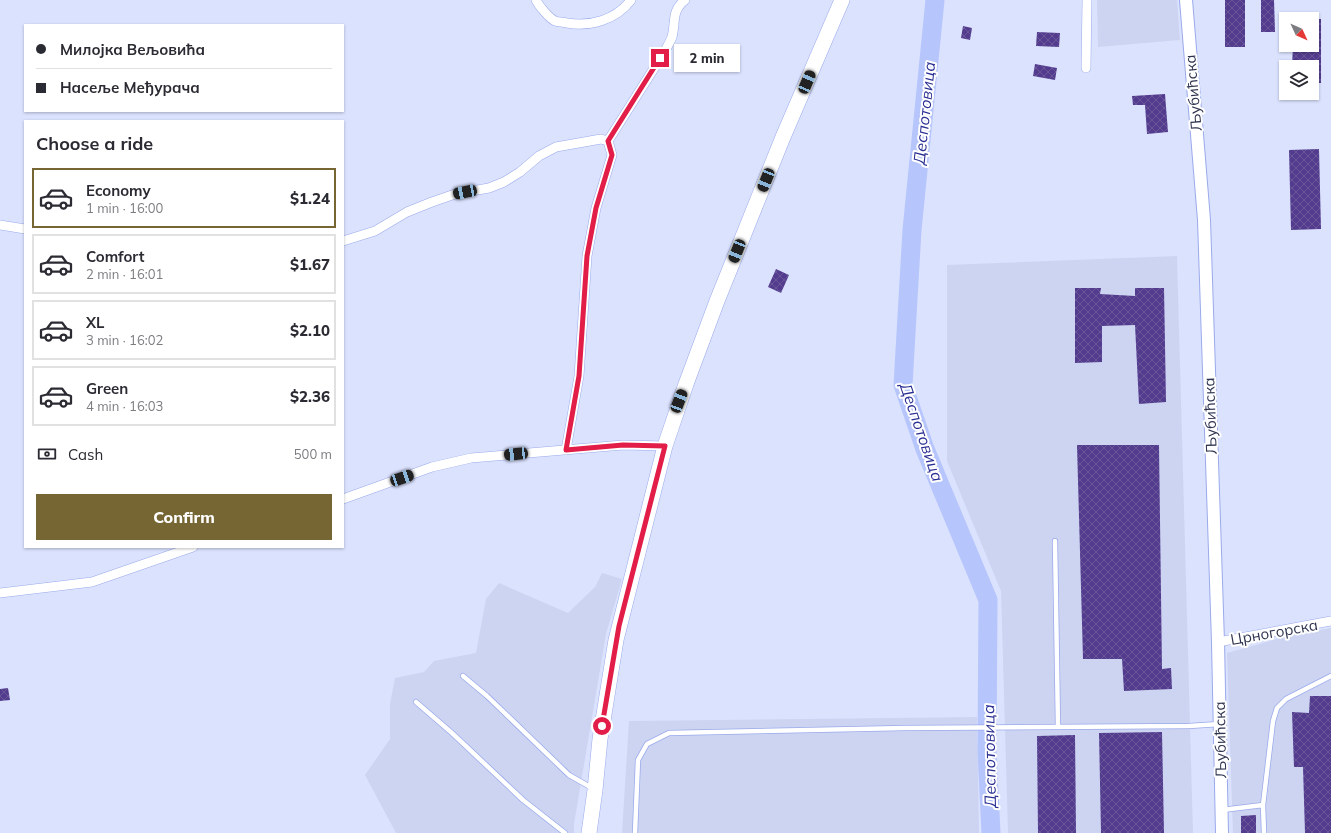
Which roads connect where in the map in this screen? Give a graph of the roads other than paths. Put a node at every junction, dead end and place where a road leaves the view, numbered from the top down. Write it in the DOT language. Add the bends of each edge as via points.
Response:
graph roads {
  1 [pos="536,0"];
  2 [pos="631,0"];
  3 [pos="673,0"];
  4 [pos="685,0"];
  5 [pos="842,0"];
  6 [pos="1087,0"];
  7 [pos="1186,0"];
  8 [pos="677,9"];
  9 [pos="1086,68"];
  10 [pos="608,141"];
  11 [pos="0,225"];
  12 [pos="24,229"];
  13 [pos="344,240"];
  14 [pos="665,446"];
  15 [pos="566,450"];
  16 [pos="344,499"];
  17 [pos="1055,541"];
  18 [pos="190,548"];
  19 [pos="0,593"];
  20 [pos="1331,621"];
  21 [pos="1218,642"];
  22 [pos="463,676"];
  23 [pos="1331,676"];
  24 [pos="416,702"];
  25 [pos="1220,724"];
  26 [pos="1058,727"];
  27 [pos="595,790"];
  28 [pos="1263,806"];
  29 [pos="1222,810"];
  30 [pos="565,833"];
  31 [pos="589,833"];
  32 [pos="635,833"];
  33 [pos="1222,833"];
  34 [pos="1264,833"];
  1 -- 2 [label="street" via="554,20 572,24 598,22 616,14"];
  3 -- 8 [label="street"];
  4 -- 8 [label="street"];
  5 -- 14 [label="main road" via="717,301 679,401"];
  6 -- 9 [label="street"];
  7 -- 21 [label="street, Љубићска" via="1204,220"];
  8 -- 10 [label="street" via="674,14 672,38"];
  10 -- 13 [label="street" via="601,139 556,147 539,156 504,182 432,202 375,231"];
  10 -- 15 [label="street" via="612,155 596,208 587,256 579,376"];
  11 -- 12 [label="street"];
  14 -- 15 [label="street" via="623,445"];
  14 -- 27 [label="main road" via="616,640 600,739"];
  15 -- 16 [label="street" via="471,458 432,467"];
  17 -- 26 [label="lane"];
  18 -- 19 [label="street" via="92,582"];
  20 -- 21 [label="street, Црногорска"];
  21 -- 25 [label="street, Љубићска"];
  22 -- 27 [label="lane" via="569,775"];
  23 -- 28 [label="lane" via="1286,699 1277,708 1273,721"];
  24 -- 30 [label="lane" via="523,800"];
  25 -- 26 [label="lane"];
  25 -- 29 [label="street, Љубићска"];
  26 -- 32 [label="lane" via="669,733 647,744 638,760"];
  27 -- 31 [label="main road"];
  28 -- 29 [label="lane"];
  28 -- 34 [label="lane"];
  29 -- 33 [label="street, Љубићска"];
}
